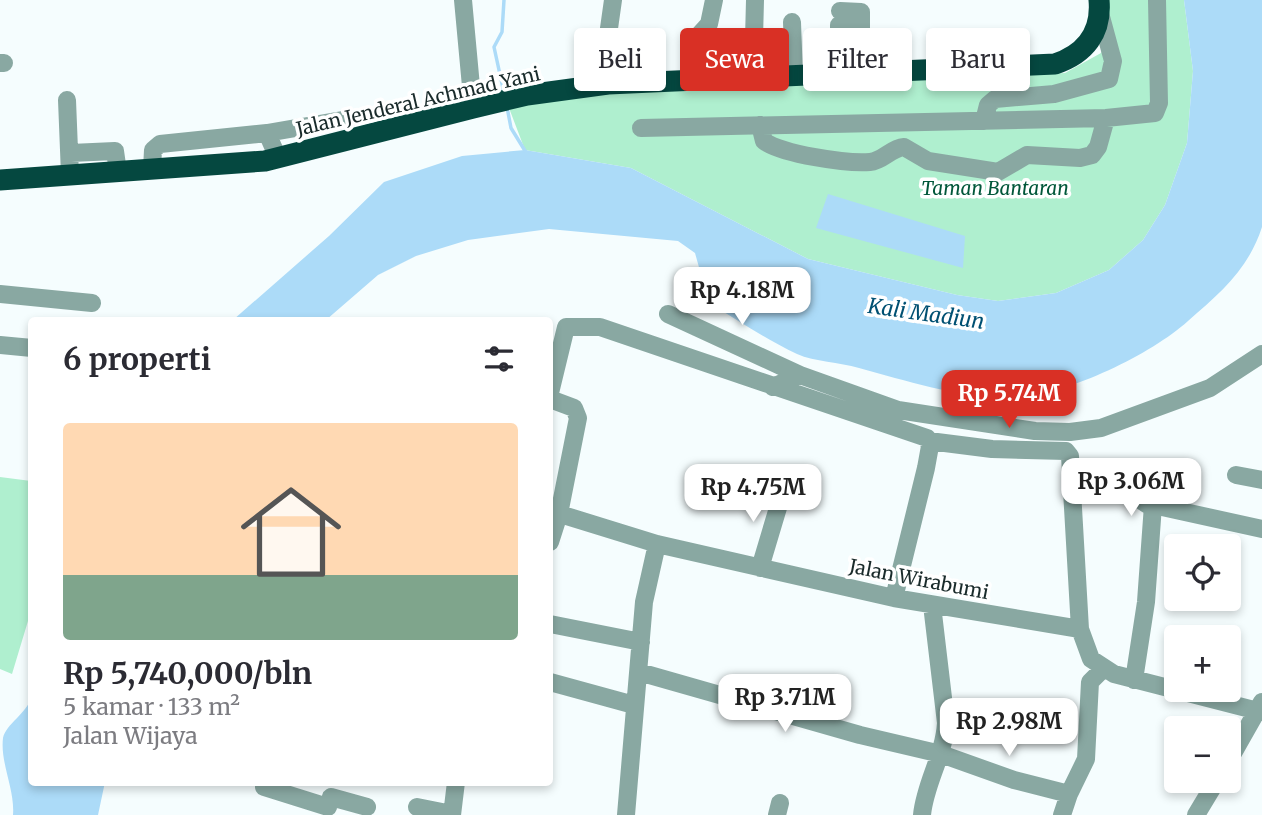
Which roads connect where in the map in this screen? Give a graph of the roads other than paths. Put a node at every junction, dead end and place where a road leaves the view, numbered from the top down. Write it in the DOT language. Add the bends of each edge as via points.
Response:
graph roads {
  1 [pos="463,0"];
  2 [pos="613,0"];
  3 [pos="714,0"];
  4 [pos="755,0"];
  5 [pos="1157,0"];
  6 [pos="846,7"];
  7 [pos="1100,7"];
  8 [pos="792,22"];
  9 [pos="609,28"];
  10 [pos="705,28"];
  11 [pos="754,28"];
  12 [pos="839,28"];
  13 [pos="912,71"];
  14 [pos="789,76"];
  15 [pos="794,76"];
  16 [pos="803,76"];
  17 [pos="574,89"];
  18 [pos="67,100"];
  19 [pos="479,106"];
  20 [pos="1106,118"];
  21 [pos="348,119"];
  22 [pos="984,121"];
  23 [pos="760,125"];
  24 [pos="641,128"];
  25 [pos="267,132"];
  26 [pos="71,153"];
  27 [pos="278,158"];
  28 [pos="152,169"];
  29 [pos="118,172"];
  30 [pos="70,175"];
  31 [pos="0,180"];
  32 [pos="0,294"];
  33 [pos="92,303"];
  34 [pos="668,314"];
  35 [pos="0,345"];
  36 [pos="28,348"];
  37 [pos="1262,354"];
  38 [pos="800,375"];
  39 [pos="553,380"];
  40 [pos="773,387"];
  41 [pos="553,400"];
  42 [pos="929,441"];
  43 [pos="1236,475"];
  44 [pos="1262,480"];
  45 [pos="1072,482"];
  46 [pos="783,491"];
  47 [pos="1151,507"];
  48 [pos="554,513"];
  49 [pos="1262,529"];
  50 [pos="657,544"];
  51 [pos="760,568"];
  52 [pos="894,598"];
  53 [pos="932,605"];
  54 [pos="553,625"];
  55 [pos="1080,629"];
  56 [pos="641,642"];
  57 [pos="1103,669"];
  58 [pos="639,672"];
  59 [pos="1134,680"];
  60 [pos="553,683"];
  61 [pos="634,705"];
  62 [pos="1261,708"];
  63 [pos="1241,741"];
  64 [pos="941,754"];
  65 [pos="456,786"];
  66 [pos="264,787"];
  67 [pos="1209,793"];
  68 [pos="1069,794"];
  69 [pos="330,800"];
  70 [pos="367,807"];
  71 [pos="416,807"];
  72 [pos="452,814"];
  73 [pos="626,815"];
  74 [pos="922,815"];
  75 [pos="1062,815"];
  76 [pos="1196,815"];
  1 -- 19 [label="street"];
  2 -- 9 [label="street"];
  3 -- 10 [label="street"];
  4 -- 11 [label="street"];
  5 -- 20 [label="street" via="1159,108 1155,113"];
  6 -- 12 [label="street" via="861,12 862,27"];
  7 -- 13 [label="highway, Jalan Jenderal Achmad Yani" via="1088,44 1074,58 1055,64"];
  7 -- 22 [label="street" via="1113,61 1109,79 1054,94 995,99 988,105"];
  8 -- 15 [label="street"];
  14 -- 15 [label="highway, Jalan Jenderal Achmad Yani"];
  15 -- 16 [label="highway, Jalan Jenderal Achmad Yani"];
  17 -- 19 [label="highway, Jalan Jenderal Achmad Yani"];
  18 -- 26 [label="street"];
  19 -- 27 [label="highway, Jalan Jenderal Achmad Yani"];
  20 -- 22 [label="street"];
  20 -- 23 [label="street" via="1092,155 1027,155 991,173 928,161 904,147 869,162 789,153 764,141"];
  21 -- 25 [label="street"];
  22 -- 23 [label="street"];
  23 -- 24 [label="street"];
  25 -- 27 [label="street"];
  25 -- 28 [label="street" via="160,144 153,150"];
  26 -- 29 [label="street" via="116,150"];
  26 -- 30 [label="street"];
  27 -- 28 [label="highway, Jalan Jenderal Achmad Yani"];
  28 -- 29 [label="highway, Jalan Jenderal Achmad Yani"];
  29 -- 30 [label="highway, Jalan Jenderal Achmad Yani"];
  30 -- 31 [label="highway, Jalan Jenderal Achmad Yani"];
  32 -- 33 [label="street"];
  34 -- 38 [label="street"];
  35 -- 36 [label="street"];
  37 -- 38 [label="street" via="1210,388 1101,428 1070,432 1021,430 898,410"];
  38 -- 40 [label="street"];
  39 -- 40 [label="street" via="564,330 579,325 600,327"];
  40 -- 42 [label="street"];
  41 -- 48 [label="street" via="574,408 578,415"];
  42 -- 45 [label="street" via="1024,451 1060,449 1070,456"];
  42 -- 52 [label="street"];
  43 -- 44 [label="street"];
  45 -- 47 [label="street" via="1128,492"];
  45 -- 55 [label="street"];
  46 -- 51 [label="street"];
  47 -- 49 [label="street"];
  47 -- 59 [label="street" via="1146,602"];
  48 -- 50 [label="street, Jalan Wirabumi"];
  50 -- 51 [label="street, Jalan Wirabumi"];
  50 -- 56 [label="street"];
  51 -- 52 [label="street, Jalan Wirabumi"];
  52 -- 53 [label="street, Jalan Wirabumi"];
  53 -- 55 [label="street, Jalan Wirabumi"];
  53 -- 64 [label="street" via="946,723"];
  54 -- 56 [label="street"];
  55 -- 57 [label="street" via="1086,652"];
  56 -- 58 [label="street"];
  57 -- 59 [label="street"];
  57 -- 68 [label="street" via="1090,682 1086,759"];
  58 -- 61 [label="street"];
  58 -- 64 [label="street" via="860,736"];
  59 -- 62 [label="street"];
  60 -- 61 [label="street"];
  61 -- 73 [label="street"];
  62 -- 63 [label="street"];
  64 -- 68 [label="street"];
  64 -- 74 [label="street"];
  65 -- 72 [label="street"];
  66 -- 69 [label="street"];
  67 -- 76 [label="street"];
  68 -- 75 [label="street"];
  69 -- 70 [label="street"];
  71 -- 72 [label="street"];
}
